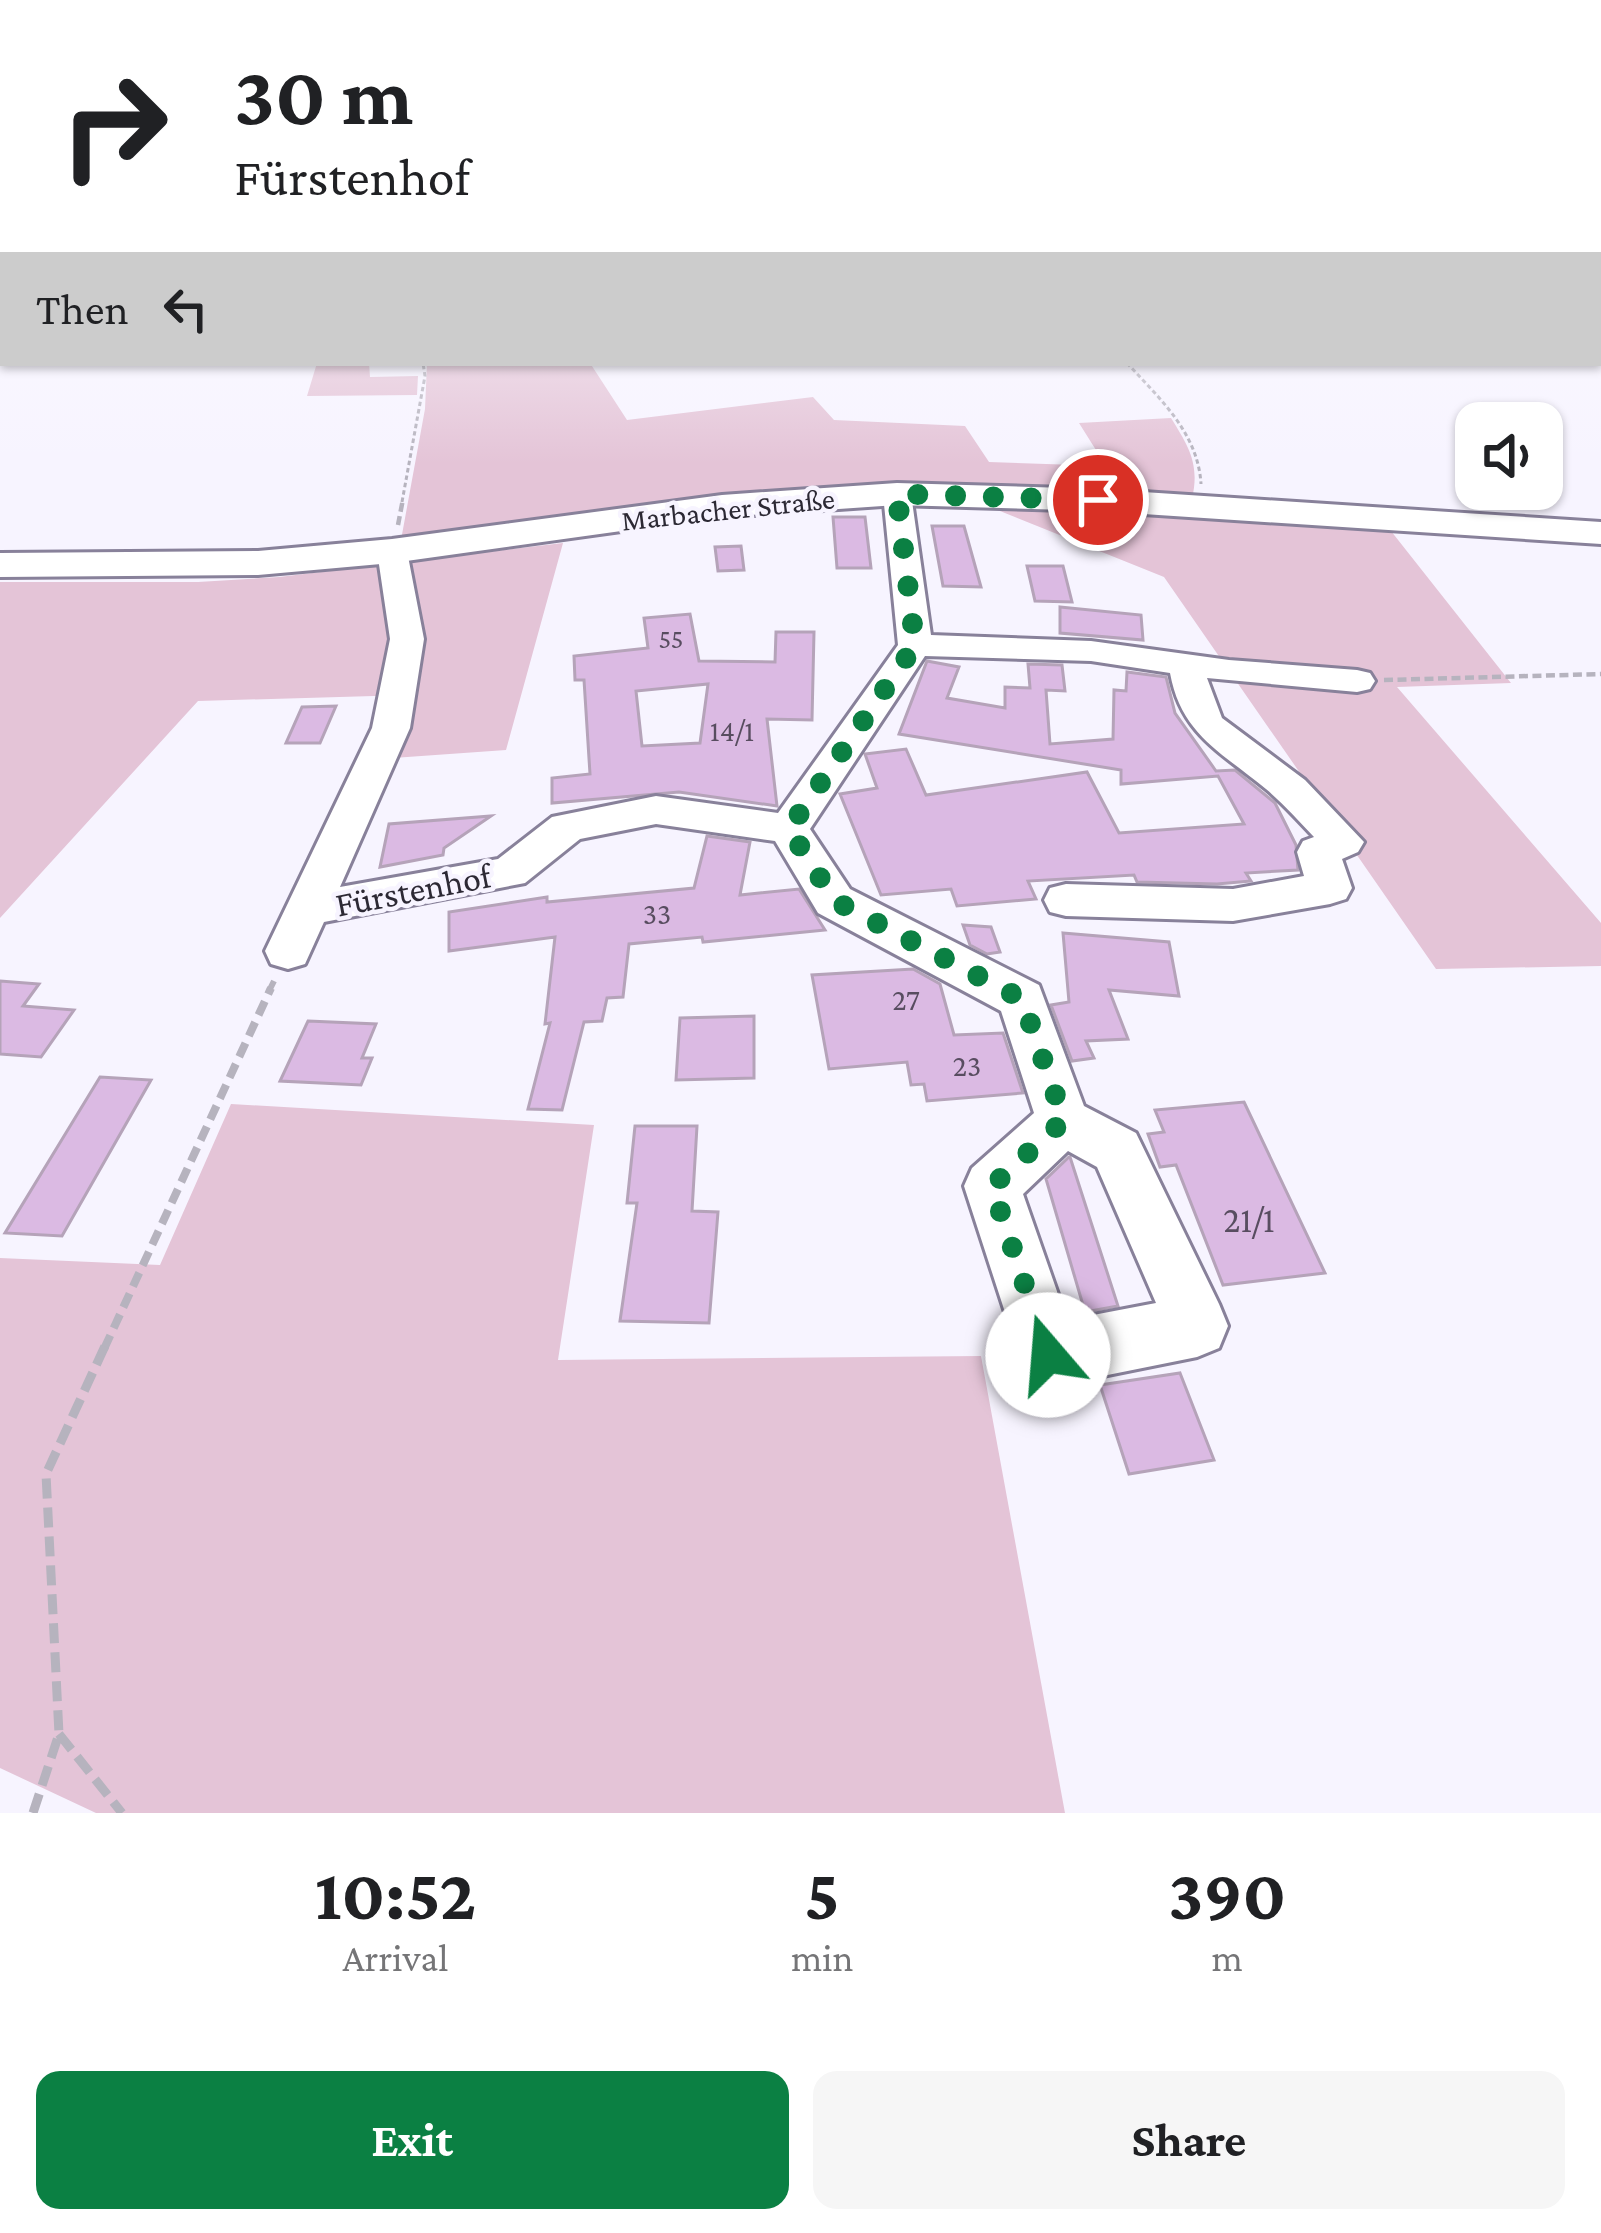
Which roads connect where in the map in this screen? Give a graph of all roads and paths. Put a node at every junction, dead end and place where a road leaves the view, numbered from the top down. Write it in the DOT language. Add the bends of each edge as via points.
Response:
graph roads {
  1 [pos="423,366"];
  2 [pos="1129,366"];
  3 [pos="897,494"];
  4 [pos="1200,506"];
  5 [pos="1601,533"];
  6 [pos="392,551"];
  7 [pos="0,565"];
  8 [pos="915,645"];
  9 [pos="1186,665"];
  10 [pos="1601,674"];
  11 [pos="1357,681"];
  12 [pos="789,829"];
  13 [pos="1066,900"];
  14 [pos="307,909"];
  15 [pos="288,951"];
  16 [pos="1064,1120"];
  17 [pos="58,1734"];
  18 [pos="33,1813"];
  19 [pos="122,1813"];
  1 -- 6 [label="path"];
  2 -- 4 [label="path" via="1190,440 1202,466"];
  3 -- 4 [label="main road, Marbacher Straße"];
  3 -- 6 [label="main road, Marbacher Straße" via="722,506"];
  3 -- 8 [label="street"];
  4 -- 5 [label="main road, Marbacher Straße"];
  6 -- 7 [label="main road, Marbacher Straße" via="258,563"];
  6 -- 14 [label="street, Fürstenhof" via="407,639 391,728"];
  8 -- 9 [label="street" via="1091,651"];
  8 -- 12 [label="street"];
  9 -- 11 [label="street"];
  9 -- 13 [label="street" via="1192,704 1216,737 1281,781 1343,842 1318,852 1330,888 1233,905"];
  10 -- 11 [label="path"];
  12 -- 14 [label="street, Fürstenhof" via="656,810 568,827 510,872"];
  12 -- 16 [label="street" via="835,901 1022,999"];
  14 -- 15 [label="street, Fürstenhof"];
  15 -- 17 [label="path" via="46,1474"];
  17 -- 18 [label="path"];
  17 -- 19 [label="path"];
}
